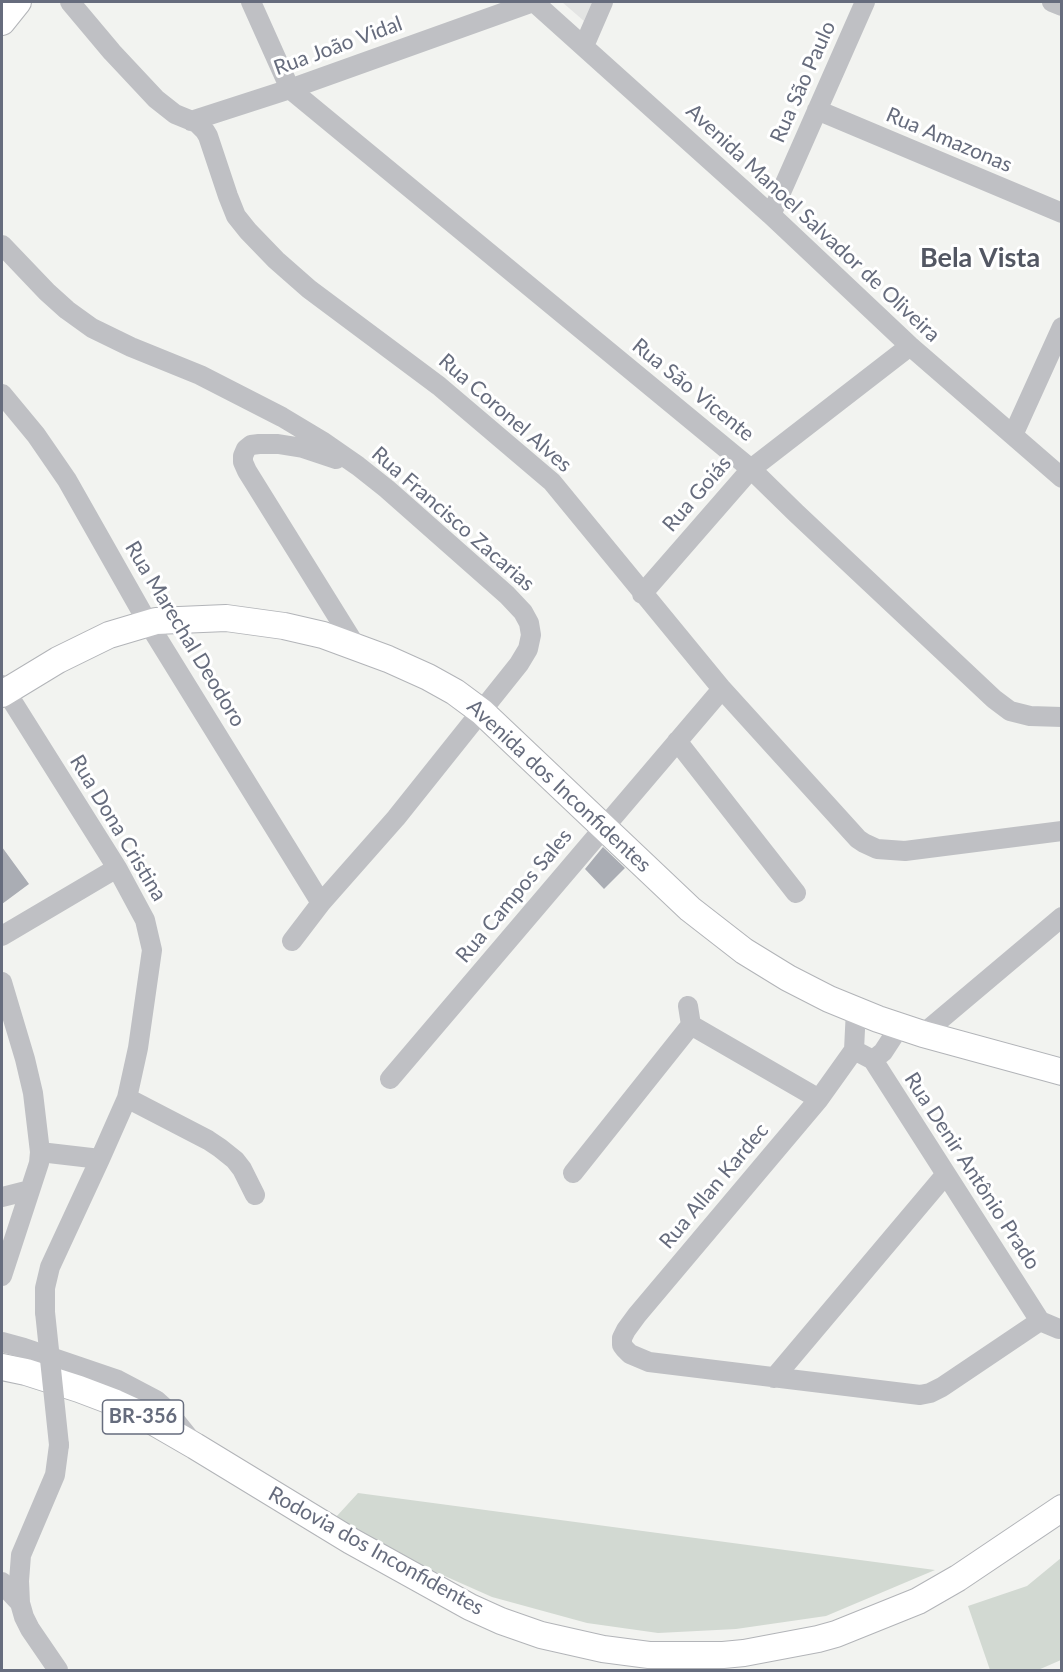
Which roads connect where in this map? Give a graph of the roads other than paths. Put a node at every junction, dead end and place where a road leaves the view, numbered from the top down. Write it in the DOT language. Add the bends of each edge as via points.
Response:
graph roads {
  1 [pos="18,2"];
  2 [pos="70,2"];
  3 [pos="251,2"];
  4 [pos="534,2"];
  5 [pos="603,2"];
  6 [pos="865,2"];
  7 [pos="1052,2"];
  8 [pos="1062,6"];
  9 [pos="2,22"];
  10 [pos="584,46"];
  11 [pos="290,89"];
  12 [pos="817,110"];
  13 [pos="191,121"];
  14 [pos="1062,213"];
  15 [pos="771,215"];
  16 [pos="2,245"];
  17 [pos="1062,327"];
  18 [pos="910,346"];
  19 [pos="2,394"];
  20 [pos="1013,435"];
  21 [pos="358,466"];
  22 [pos="751,469"];
  23 [pos="1062,478"];
  24 [pos="642,594"];
  25 [pos="148,623"];
  26 [pos="357,648"];
  27 [pos="722,689"];
  28 [pos="3,690"];
  29 [pos="482,711"];
  30 [pos="1062,717"];
  31 [pos="677,741"];
  32 [pos="604,826"];
  33 [pos="1062,831"];
  34 [pos="117,868"];
  35 [pos="796,893"];
  36 [pos="321,903"];
  37 [pos="1062,917"];
  38 [pos="2,936"];
  39 [pos="292,941"];
  40 [pos="2,982"];
  41 [pos="687,1006"];
  42 [pos="856,1009"];
  43 [pos="691,1025"];
  44 [pos="912,1030"];
  45 [pos="854,1050"];
  46 [pos="873,1060"];
  47 [pos="1062,1072"];
  48 [pos="390,1079"];
  49 [pos="127,1098"];
  50 [pos="819,1099"];
  51 [pos="40,1152"];
  52 [pos="100,1159"];
  53 [pos="573,1173"];
  54 [pos="946,1174"];
  55 [pos="30,1190"];
  56 [pos="255,1195"];
  57 [pos="2,1197"];
  58 [pos="2,1276"];
  59 [pos="2,1342"];
  60 [pos="2,1367"];
  61 [pos="774,1378"];
  62 [pos="195,1446"];
  63 [pos="1062,1508"];
  64 [pos="2,1582"];
  65 [pos="20,1603"];
  66 [pos="58,1671"];
  1 -- 9 [label="main road"];
  2 -- 13 [label="street, Rua Coronel Alves" via="149,92 167,109"];
  3 -- 11 [label="street"];
  4 -- 10 [label="street, Avenida Manoel Salvador de Oliveira"];
  4 -- 11 [label="street, Rua João Vidal"];
  5 -- 10 [label="street"];
  6 -- 12 [label="street, Rua São Paulo"];
  7 -- 8 [label="street"];
  10 -- 15 [label="street, Avenida Manoel Salvador de Oliveira"];
  11 -- 13 [label="street, Rua João Vidal"];
  11 -- 22 [label="street, Rua São Vicente"];
  12 -- 14 [label="street, Rua Amazonas"];
  12 -- 15 [label="street, Rua São Paulo"];
  13 -- 24 [label="street, Rua Coronel Alves" via="208,136 236,216 248,231 309,289 440,386 552,482"];
  15 -- 18 [label="street, Avenida Manoel Salvador de Oliveira"];
  16 -- 21 [label="street, Rua Francisco Zacarias" via="47,292 92,328 200,375 282,417"];
  17 -- 20 [label="street"];
  18 -- 20 [label="street, Avenida Manoel Salvador de Oliveira"];
  18 -- 22 [label="street, Rua Goiás"];
  19 -- 25 [label="street, Rua Marechal Deodoro" via="67,480"];
  20 -- 23 [label="street, Avenida Manoel Salvador de Oliveira"];
  21 -- 26 [label="street" via="278,444 251,445 243,456 247,471"];
  21 -- 29 [label="street, Rua Francisco Zacarias" via="507,595 529,623 528,649"];
  22 -- 24 [label="street, Rua Goiás"];
  22 -- 30 [label="street, Rua São Vicente" via="994,699 1010,711"];
  24 -- 27 [label="street, Rua Coronel Alves"];
  25 -- 26 [label="main road, Avenida dos Inconfidentes" via="226,618 284,626"];
  25 -- 28 [label="main road, Avenida dos Inconfidentes" via="99,640"];
  25 -- 36 [label="street, Rua Marechal Deodoro"];
  26 -- 29 [label="main road, Avenida dos Inconfidentes" via="428,677"];
  27 -- 31 [label="street, Rua Campos Sales"];
  27 -- 33 [label="street, Rua Coronel Alves" via="870,847 905,851"];
  28 -- 34 [label="street, Rua Dona Cristina"];
  29 -- 32 [label="main road, Avenida dos Inconfidentes"];
  29 -- 36 [label="street, Rua Francisco Zacarias"];
  31 -- 32 [label="street, Rua Campos Sales"];
  31 -- 35 [label="street"];
  32 -- 42 [label="main road, Avenida dos Inconfidentes" via="690,909 744,951 788,978"];
  32 -- 48 [label="street, Rua Campos Sales"];
  34 -- 38 [label="street"];
  34 -- 49 [label="street, Rua Dona Cristina" via="145,920 152,950"];
  36 -- 39 [label="street, Rua Francisco Zacarias"];
  37 -- 44 [label="street"];
  40 -- 51 [label="street" via="33,1093"];
  41 -- 43 [label="street"];
  42 -- 44 [label="main road, Avenida dos Inconfidentes"];
  42 -- 45 [label="street"];
  43 -- 50 [label="street"];
  43 -- 53 [label="street"];
  44 -- 46 [label="street"];
  44 -- 47 [label="main road, Avenida dos Inconfidentes"];
  45 -- 46 [label="street"];
  45 -- 50 [label="street, Rua Allan Kardec"];
  46 -- 54 [label="street, Rua Denir Antônio Prado"];
  49 -- 52 [label="street, Rua Dona Cristina"];
  49 -- 56 [label="street" via="208,1140 235,1160"];
  50 -- 61 [label="street, Rua Allan Kardec" via="622,1338 622,1345 630,1354 649,1362"];
  51 -- 52 [label="street"];
  51 -- 55 [label="street"];
  52 -- 65 [label="street, Rua Dona Cristina, bridge" via="50,1267 45,1288 58,1445 55,1474 21,1555"];
  54 -- 61 [label="street"];
  54 -- 61 [label="street, Rua Denir Antônio Prado" via="1050,1325 942,1387 920,1395"];
  55 -- 57 [label="street"];
  55 -- 58 [label="street"];
  59 -- 62 [label="street" via="93,1370 138,1390 166,1409"];
  60 -- 62 [label="main road, Rodovia dos Inconfidentes / BR-356" via="116,1403"];
  62 -- 63 [label="main road, Rodovia dos Inconfidentes / BR-356" via="351,1541 501,1621 542,1635 649,1655 744,1653 836,1634 918,1601"];
  64 -- 65 [label="street"];
  65 -- 66 [label="street" via="30,1629"];
}
